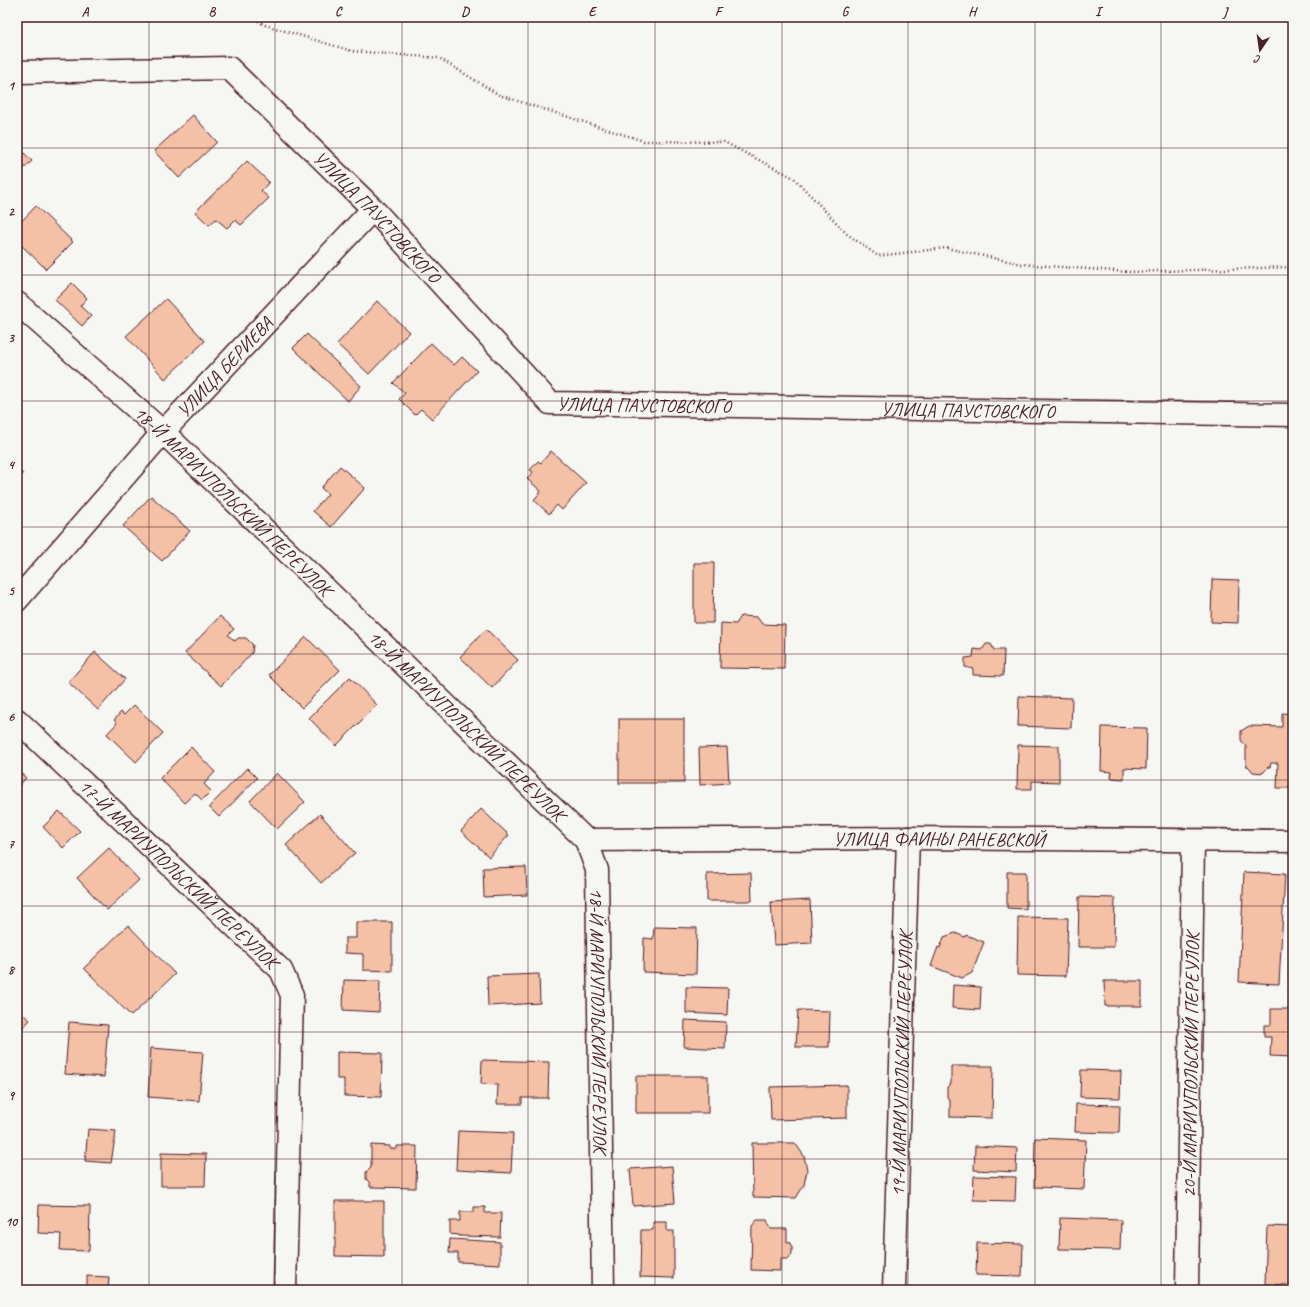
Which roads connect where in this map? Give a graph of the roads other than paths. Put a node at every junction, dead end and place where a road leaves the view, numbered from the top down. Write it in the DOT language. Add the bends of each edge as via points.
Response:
graph roads {
  1 [pos="17,72"];
  2 [pos="373,209"];
  3 [pos="17,303"];
  4 [pos="1293,415"];
  5 [pos="163,432"];
  6 [pos="17,600"];
  7 [pos="17,720"];
  8 [pos="908,838"];
  9 [pos="586,840"];
  10 [pos="1193,841"];
  11 [pos="1293,841"];
  12 [pos="285,1290"];
  13 [pos="603,1290"];
  14 [pos="894,1290"];
  15 [pos="1187,1290"];
  1 -- 2 [label="street, УЛИЦА ПАУСТОВСКОГО" via="229,68"];
  2 -- 4 [label="street, УЛИЦА ПАУСТОВСКОГО" via="550,403"];
  2 -- 5 [label="street, УЛИЦА БЕРИЕВА"];
  3 -- 5 [label="street, 18-Й МАРИУПОЛЬСКИЙ ПЕРЕУЛОК"];
  5 -- 6 [label="street, УЛИЦА БЕРИЕВА"];
  5 -- 9 [label="street, 18-Й МАРИУПОЛЬСКИЙ ПЕРЕУЛОК"];
  7 -- 12 [label="street, 17-Й МАРИУПОЛЬСКИЙ ПЕРЕУЛОК" via="281,970 292,995"];
  8 -- 9 [label="street, УЛИЦА ФАИНЫ РАНЕВСКОЙ"];
  8 -- 10 [label="street, УЛИЦА ФАИНЫ РАНЕВСКОЙ"];
  8 -- 14 [label="street, 19-Й МАРИУПОЛЬСКИЙ ПЕРЕУЛОК"];
  9 -- 13 [label="street, 18-Й МАРИУПОЛЬСКИЙ ПЕРЕУЛОК" via="597,870"];
  10 -- 11 [label="street, УЛИЦА ФАИНЫ РАНЕВСКОЙ"];
  10 -- 15 [label="street, 20-Й МАРИУПОЛЬСКИЙ ПЕРЕУЛОК"];
}
